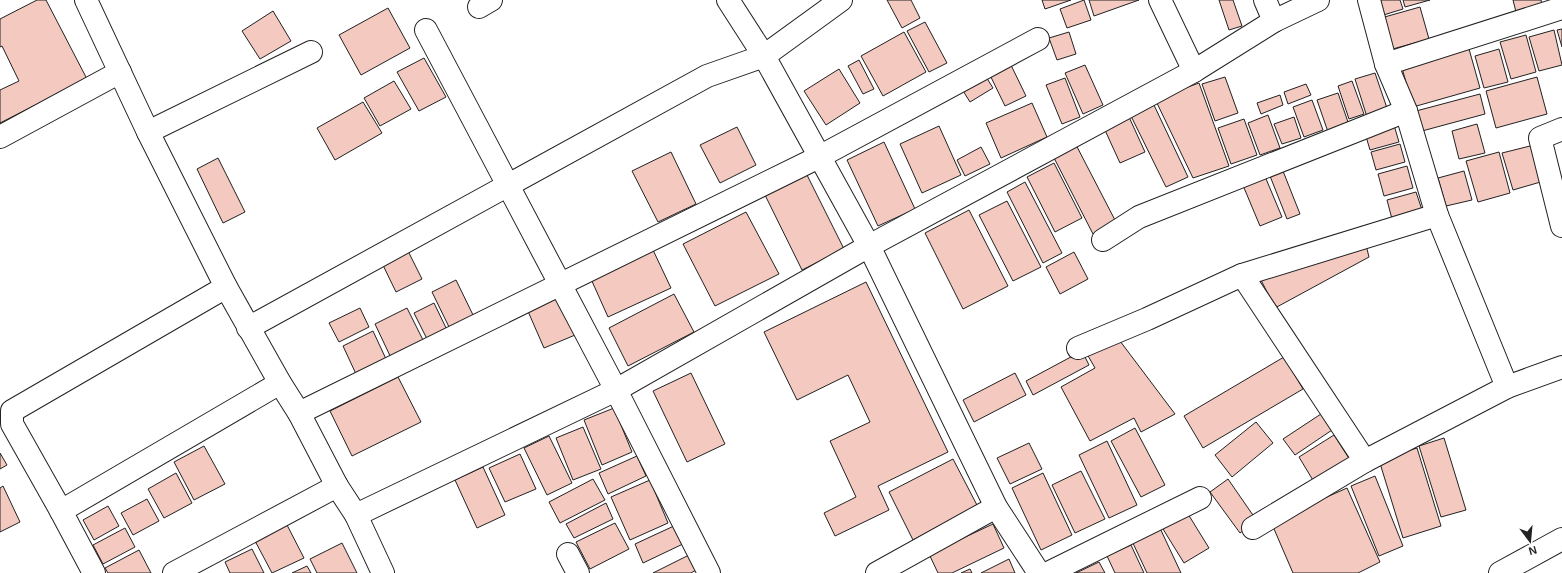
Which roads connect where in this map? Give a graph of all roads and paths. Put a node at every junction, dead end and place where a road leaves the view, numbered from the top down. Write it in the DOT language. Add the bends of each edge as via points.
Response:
graph roads {
  1 [pos="728,0"];
  2 [pos="841,0"];
  3 [pos="1160,0"];
  4 [pos="1265,0"];
  5 [pos="1318,0"];
  6 [pos="1369,0"];
  7 [pos="92,2"];
  8 [pos="1562,8"];
  9 [pos="1274,21"];
  10 [pos="426,30"];
  11 [pos="1038,39"];
  12 [pos="311,52"];
  13 [pos="764,56"];
  14 [pos="1386,64"];
  15 [pos="1194,71"];
  16 [pos="120,72"];
  17 [pos="1406,111"];
  18 [pos="1562,129"];
  19 [pos="148,132"];
  20 [pos="0,137"];
  21 [pos="820,157"];
  22 [pos="508,185"];
  23 [pos="1437,215"];
  24 [pos="1562,226"];
  25 [pos="1103,240"];
  26 [pos="869,246"];
  27 [pos="1242,275"];
  28 [pos="561,286"];
  29 [pos="226,287"];
  30 [pos="248,328"];
  31 [pos="1078,348"];
  32 [pos="1562,367"];
  33 [pos="280,383"];
  34 [pos="1507,387"];
  35 [pos="616,390"];
  36 [pos="299,413"];
  37 [pos="1365,461"];
  38 [pos="337,486"];
  39 [pos="1200,498"];
  40 [pos="996,507"];
  41 [pos="61,511"];
  42 [pos="356,515"];
  43 [pos="1253,528"];
  44 [pos="1562,539"];
  45 [pos="568,554"];
  46 [pos="94,573"];
  47 [pos="174,573"];
  48 [pos="383,573"];
  49 [pos="578,573"];
  50 [pos="708,573"];
  51 [pos="877,573"];
  52 [pos="1039,573"];
  53 [pos="1048,573"];
  54 [pos="1500,573"];
  1 -- 13 [label="main road"];
  2 -- 13 [label="main road"];
  3 -- 15 [label="main road"];
  4 -- 9 [label="main road"];
  5 -- 9 [label="main road"];
  6 -- 14 [label="main road"];
  7 -- 16 [label="main road"];
  8 -- 14 [label="main road"];
  9 -- 15 [label="main road"];
  10 -- 22 [label="main road"];
  11 -- 21 [label="main road"];
  12 -- 19 [label="main road"];
  13 -- 21 [label="main road"];
  13 -- 22 [label="main road" via="707,76"];
  14 -- 17 [label="main road"];
  15 -- 26 [label="main road"];
  16 -- 19 [label="main road"];
  16 -- 20 [label="main road"];
  17 -- 23 [label="main road"];
  17 -- 25 [label="main road" via="1139,217"];
  18 -- 24 [label="main road" via="1540,138"];
  19 -- 29 [label="main road"];
  21 -- 26 [label="main road"];
  21 -- 28 [label="main road"];
  22 -- 28 [label="main road"];
  22 -- 30 [label="main road"];
  23 -- 27 [label="main road"];
  23 -- 34 [label="main road"];
  26 -- 35 [label="main road"];
  26 -- 40 [label="main road"];
  27 -- 31 [label="main road"];
  27 -- 37 [label="main road"];
  28 -- 35 [label="main road"];
  28 -- 36 [label="main road"];
  29 -- 30 [label="main road"];
  29 -- 41 [label="main road" via="12,411 12,424"];
  30 -- 33 [label="main road"];
  32 -- 34 [label="main road"];
  33 -- 36 [label="main road"];
  33 -- 41 [label="main road"];
  34 -- 37 [label="main road"];
  35 -- 42 [label="main road"];
  35 -- 50 [label="main road"];
  36 -- 38 [label="main road"];
  37 -- 43 [label="main road"];
  38 -- 42 [label="main road"];
  38 -- 47 [label="main road"];
  39 -- 53 [label="main road"];
  40 -- 51 [label="main road"];
  40 -- 52 [label="main road"];
  41 -- 46 [label="main road"];
  42 -- 48 [label="main road"];
  44 -- 54 [label="main road"];
  45 -- 49 [label="main road"];
}
